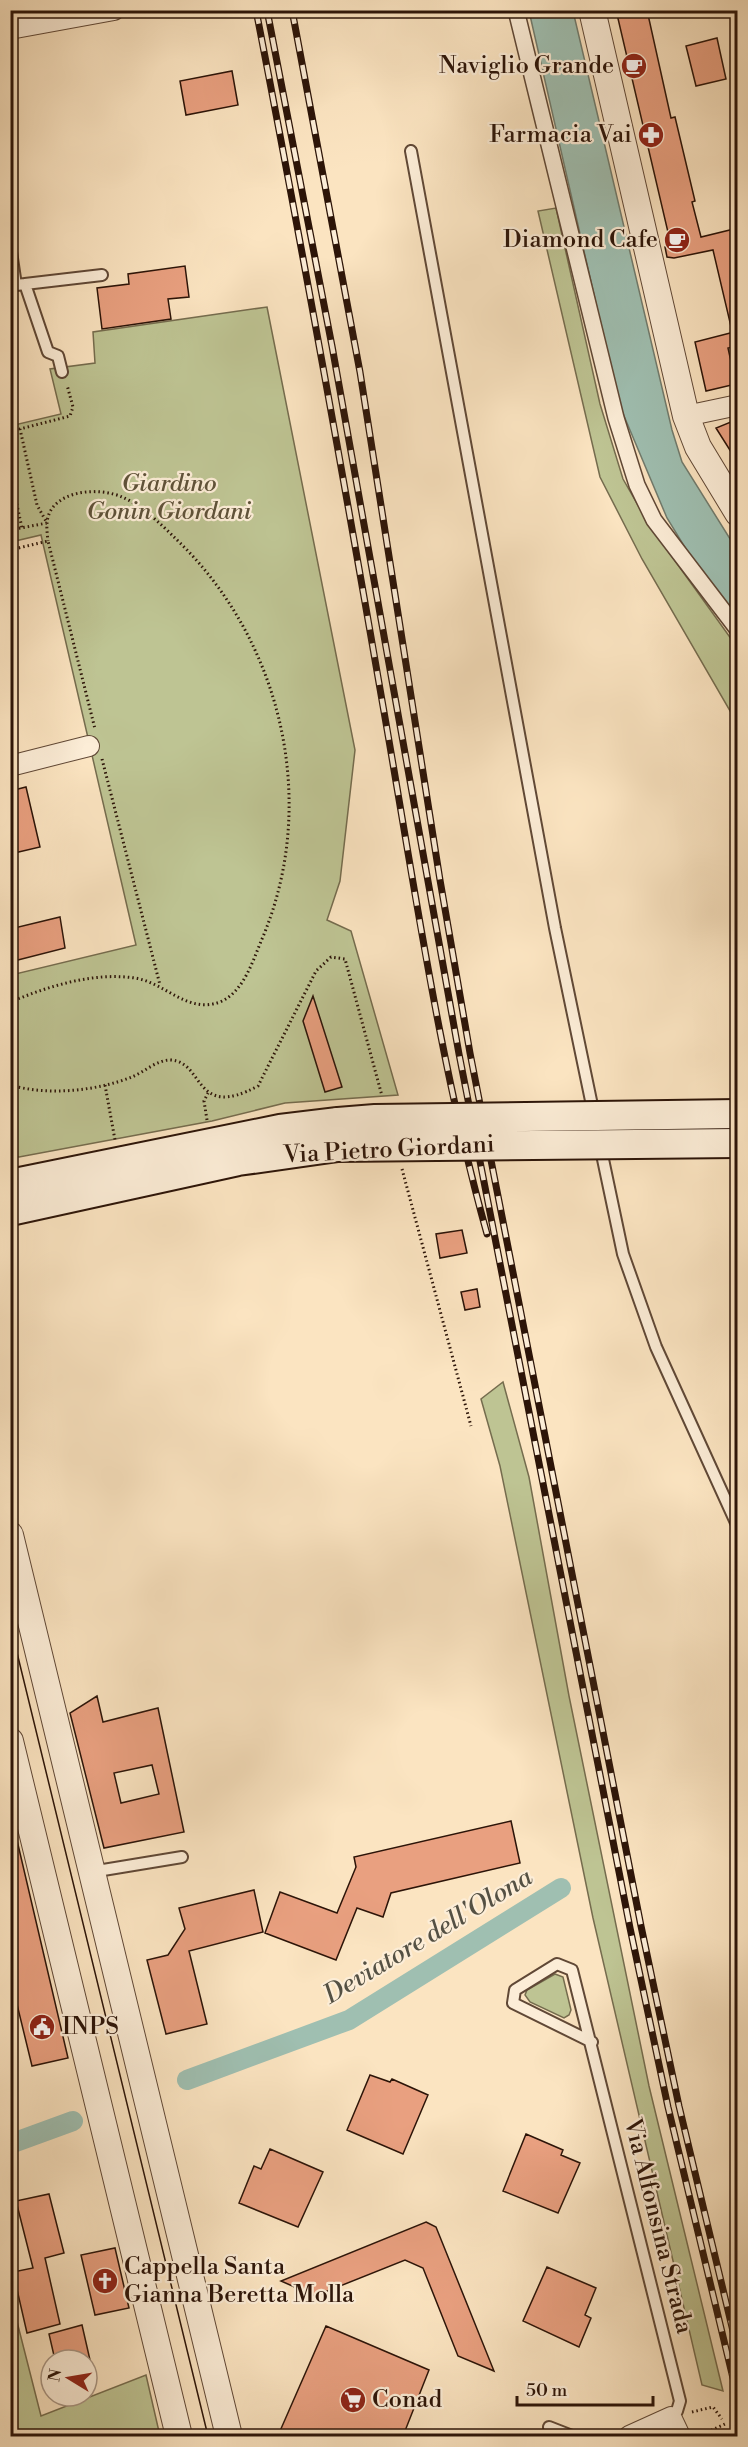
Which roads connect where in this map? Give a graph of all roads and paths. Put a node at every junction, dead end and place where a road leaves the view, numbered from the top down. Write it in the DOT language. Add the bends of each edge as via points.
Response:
graph roads {
  1 [pos="114,10"];
  2 [pos="516,10"];
  3 [pos="592,10"];
  4 [pos="10,29"];
  5 [pos="411,151"];
  6 [pos="10,245"];
  7 [pos="102,275"];
  8 [pos="25,284"];
  9 [pos="62,372"];
  10 [pos="738,405"];
  11 [pos="686,416"];
  12 [pos="10,473"];
  13 [pos="738,513"];
  14 [pos="47,523"];
  15 [pos="22,528"];
  16 [pos="10,530"];
  17 [pos="48,542"];
  18 [pos="738,630"];
  19 [pos="89,746"];
  20 [pos="10,766"];
  21 [pos="10,1002"];
  22 [pos="105,1085"];
  23 [pos="208,1093"];
  24 [pos="738,1114"];
  25 [pos="208,1125"];
  26 [pos="596,1126"];
  27 [pos="338,1135"];
  28 [pos="598,1138"];
  29 [pos="738,1143"];
  30 [pos="116,1148"];
  31 [pos="18,1179"];
  32 [pos="10,1211"];
  33 [pos="738,1527"];
  34 [pos="10,1535"];
  35 [pos="10,1741"];
  36 [pos="182,1857"];
  37 [pos="91,1872"];
  38 [pos="592,2042"];
  39 [pos="690,2412"];
  40 [pos="722,2419"];
  41 [pos="725,2424"];
  42 [pos="549,2427"];
  43 [pos="676,2428"];
  44 [pos="179,2436"];
  45 [pos="229,2436"];
  46 [pos="572,2436"];
  47 [pos="629,2436"];
  48 [pos="699,2436"];
  1 -- 4 [label="street"];
  2 -- 18 [label="street" via="616,418 637,485 654,519"];
  3 -- 11 [label="street"];
  5 -- 26 [label="lane" via="552,916"];
  6 -- 8 [label="lane" via="16,285"];
  7 -- 8 [label="lane"];
  8 -- 9 [label="lane" via="48,352 58,356"];
  9 -- 14 [label="path" via="71,398 70,416 24,427 20,434 37,505"];
  10 -- 11 [label="street"];
  11 -- 13 [label="street" via="698,447"];
  12 -- 15 [label="path"];
  14 -- 15 [label="path"];
  14 -- 17 [label="path"];
  14 -- 21 [label="path" via="59,501 106,490 125,498 152,518 206,569 251,639 279,709 290,796 287,846 268,923 245,977 235,992 222,1001 207,1006 191,1003 160,985 118,977 66,983"];
  15 -- 16 [label="path"];
  19 -- 20 [label="street"];
  22 -- 30 [label="path"];
  23 -- 25 [label="path" via="204,1101"];
  24 -- 27 [label="main road, Via Pietro Giordani, bridge" via="387,1119"];
  27 -- 29 [label="main road, Via Pietro Giordani, bridge"];
  27 -- 31 [label="main road, Via Pietro Giordani" via="280,1129"];
  27 -- 32 [label="main road, Via Pietro Giordani"];
  28 -- 33 [label="lane" via="622,1254 656,1347"];
  34 -- 37 [label="street"];
  35 -- 44 [label="street"];
  36 -- 37 [label="lane"];
  37 -- 45 [label="street"];
  38 -- 38 [label="lane, Via Alfonsina Strada" via="572,1970 557,1964 515,1990 513,2003"];
  38 -- 43 [label="lane, Via Alfonsina Strada" via="680,2401"];
  39 -- 40 [label="path" via="712,2406"];
  41 -- 48 [label="path"];
  42 -- 46 [label="lane"];
  43 -- 47 [label="street"];
}
